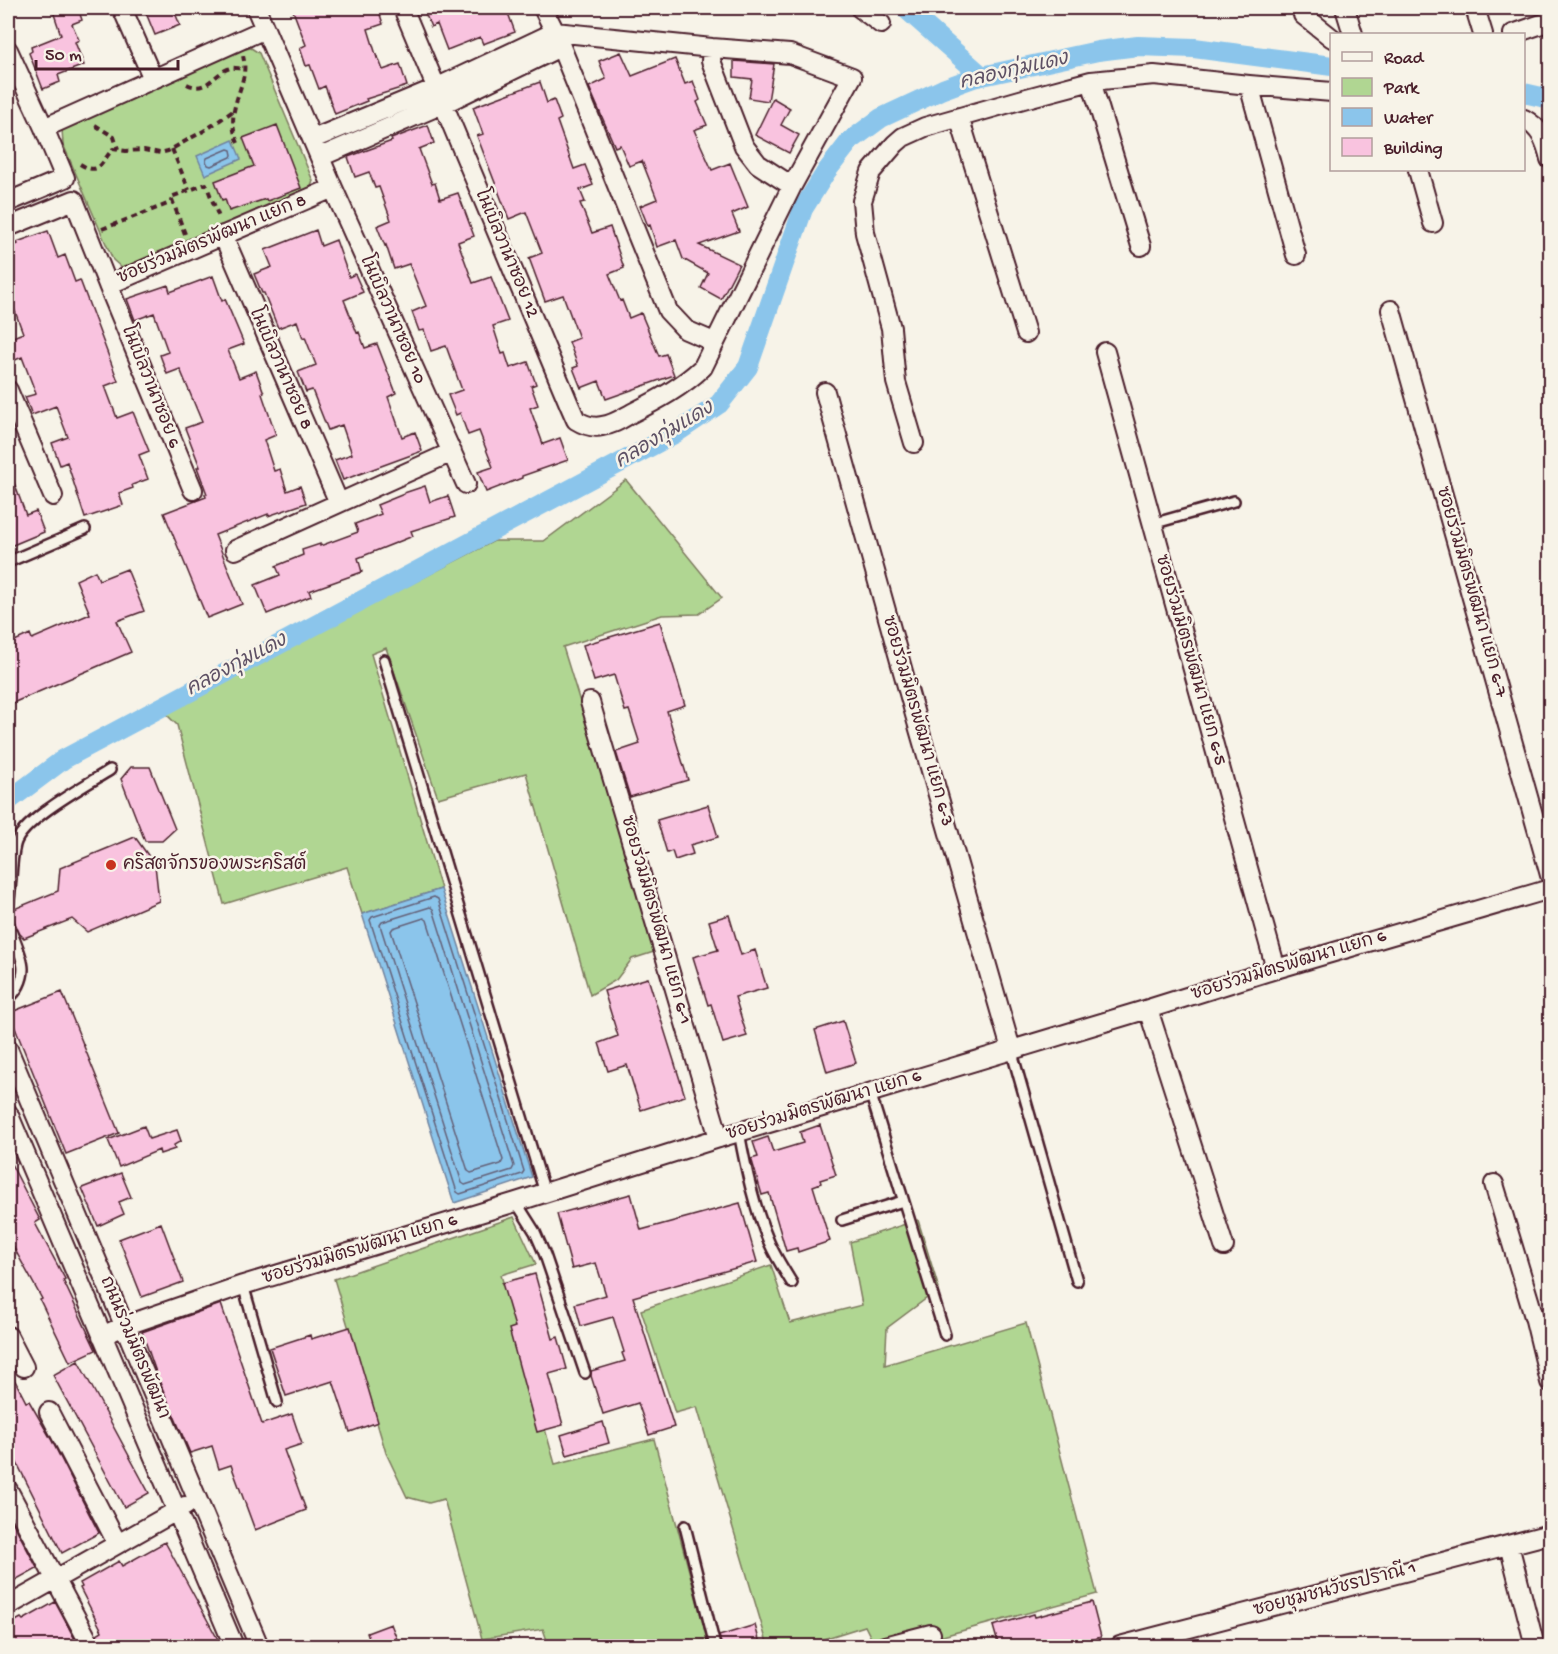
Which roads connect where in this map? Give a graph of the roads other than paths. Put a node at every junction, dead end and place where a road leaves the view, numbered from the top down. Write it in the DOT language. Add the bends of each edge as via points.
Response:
graph roads {
  1 [pos="122,8"];
  2 [pos="256,8"];
  3 [pos="403,8"];
  4 [pos="543,8"];
  5 [pos="860,8"];
  6 [pos="1346,8"];
  7 [pos="1475,8"];
  8 [pos="1303,15"];
  9 [pos="1551,21"];
  10 [pos="881,24"];
  11 [pos="265,29"];
  12 [pos="1353,33"];
  13 [pos="1482,33"];
  14 [pos="1516,33"];
  15 [pos="1330,36"];
  16 [pos="558,39"];
  17 [pos="712,48"];
  18 [pos="8,50"];
  19 [pos="153,79"];
  20 [pos="1092,81"];
  21 [pos="1249,85"];
  22 [pos="1330,92"];
  23 [pos="440,96"];
  24 [pos="959,117"];
  25 [pos="1525,120"];
  26 [pos="44,128"];
  27 [pos="313,139"];
  28 [pos="320,157"];
  29 [pos="1551,159"];
  30 [pos="1418,171"];
  31 [pos="65,178"];
  32 [pos="792,186"];
  33 [pos="333,188"];
  34 [pos="74,200"];
  35 [pos="8,202"];
  36 [pos="1433,223"];
  37 [pos="8,227"];
  38 [pos="224,234"];
  39 [pos="1141,246"];
  40 [pos="1296,255"];
  41 [pos="108,285"];
  42 [pos="1391,310"];
  43 [pos="1026,333"];
  44 [pos="714,342"];
  45 [pos="1105,352"];
  46 [pos="8,390"];
  47 [pos="825,392"];
  48 [pos="914,443"];
  49 [pos="452,452"];
  50 [pos="466,484"];
  51 [pos="193,490"];
  52 [pos="53,496"];
  53 [pos="1234,501"];
  54 [pos="339,503"];
  55 [pos="1152,524"];
  56 [pos="85,529"];
  57 [pos="235,550"];
  58 [pos="8,562"];
  59 [pos="384,660"];
  60 [pos="590,702"];
  61 [pos="110,770"];
  62 [pos="1551,875"];
  63 [pos="1551,889"];
  64 [pos="8,906"];
  65 [pos="8,922"];
  66 [pos="1276,969"];
  67 [pos="8,998"];
  68 [pos="1148,1009"];
  69 [pos="8,1049"];
  70 [pos="1011,1049"];
  71 [pos="870,1092"];
  72 [pos="8,1113"];
  73 [pos="39,1124"];
  74 [pos="739,1132"];
  75 [pos="12,1138"];
  76 [pos="719,1138"];
  77 [pos="1494,1184"];
  78 [pos="545,1193"];
  79 [pos="903,1201"];
  80 [pos="516,1202"];
  81 [pos="842,1220"];
  82 [pos="1224,1246"];
  83 [pos="1077,1281"];
  84 [pos="792,1284"];
  85 [pos="243,1285"];
  86 [pos="1543,1318"];
  87 [pos="124,1326"];
  88 [pos="945,1335"];
  89 [pos="8,1336"];
  90 [pos="102,1336"];
  91 [pos="24,1368"];
  92 [pos="585,1373"];
  93 [pos="1551,1382"];
  94 [pos="277,1402"];
  95 [pos="49,1412"];
  96 [pos="8,1490"];
  97 [pos="197,1500"];
  98 [pos="176,1511"];
  99 [pos="685,1526"];
  100 [pos="1551,1534"];
  101 [pos="117,1543"];
  102 [pos="1509,1545"];
  103 [pos="54,1579"];
  104 [pos="8,1606"];
  105 [pos="931,1634"];
  106 [pos="92,1647"];
  107 [pos="234,1647"];
  108 [pos="259,1647"];
  109 [pos="715,1647"];
  110 [pos="885,1647"];
  111 [pos="1120,1647"];
  112 [pos="1535,1647"];
  1 -- 19 [label="street"];
  2 -- 11 [label="street, โนเบิลวานาซอย 10"];
  3 -- 23 [label="street, โนเบิลวานาซอย 12"];
  4 -- 16 [label="street"];
  5 -- 10 [label="street"];
  6 -- 12 [label="street"];
  7 -- 13 [label="street"];
  8 -- 15 [label="street"];
  9 -- 14 [label="street"];
  11 -- 19 [label="street"];
  11 -- 27 [label="street, โนเบิลวานาซอย 10"];
  16 -- 17 [label="street"];
  16 -- 23 [label="street"];
  16 -- 44 [label="street" via="668,311 686,330"];
  17 -- 32 [label="street" via="711,61 744,146 758,164"];
  17 -- 32 [label="street" via="790,54 852,77"];
  18 -- 26 [label="street"];
  19 -- 26 [label="street"];
  20 -- 21 [label="street" via="1154,75"];
  20 -- 24 [label="street"];
  20 -- 39 [label="street"];
  21 -- 22 [label="street"];
  21 -- 40 [label="street"];
  23 -- 27 [label="street"];
  23 -- 28 [label="street"];
  23 -- 44 [label="street, โนเบิลวานาซอย 12" via="576,420 586,426 602,427 669,393 703,367"];
  24 -- 43 [label="street"];
  24 -- 48 [label="street" via="903,137 871,172 862,201 865,233 891,328 896,382"];
  25 -- 29 [label="street" via="1544,138"];
  26 -- 31 [label="street"];
  27 -- 28 [label="street, โนเบิลวานาซอย 10"];
  28 -- 33 [label="street, โนเบิลวานาซอย 10"];
  30 -- 36 [label="street"];
  31 -- 34 [label="street, ซอยร่วมมิตรพัฒนา แยก 8"];
  31 -- 35 [label="street"];
  32 -- 44 [label="street"];
  33 -- 38 [label="street, ซอยร่วมมิตรพัฒนา แยก 8"];
  33 -- 49 [label="street, โนเบิลวานาซอย 10"];
  34 -- 37 [label="street"];
  34 -- 41 [label="street, ซอยร่วมมิตรพัฒนา แยก 8"];
  38 -- 41 [label="street, ซอยร่วมมิตรพัฒนา แยก 8"];
  38 -- 54 [label="street, โนเบิลวานาซอย 8"];
  41 -- 51 [label="street, โนเบิลวานาซอย 6"];
  42 -- 62 [label="street, ซอยร่วมมิตรพัฒนา แยก 6-7"];
  45 -- 55 [label="street, ซอยร่วมมิตรพัฒนา แยก 6-5"];
  46 -- 52 [label="street"];
  47 -- 70 [label="street, ซอยร่วมมิตรพัฒนา แยก 6-3"];
  49 -- 50 [label="street, โนเบิลวานาซอย 10"];
  49 -- 54 [label="street"];
  53 -- 55 [label="lane"];
  54 -- 57 [label="street"];
  55 -- 66 [label="street, ซอยร่วมมิตรพัฒนา แยก 6-5"];
  56 -- 58 [label="lane"];
  59 -- 78 [label="lane"];
  60 -- 76 [label="street, ซอยร่วมมิตรพัฒนา แยก 6-1"];
  61 -- 64 [label="lane" via="26,827 15,842"];
  63 -- 66 [label="street, ซอยร่วมมิตรพัฒนา แยก 6"];
  65 -- 67 [label="lane" via="23,969 20,982"];
  66 -- 68 [label="street, ซอยร่วมมิตรพัฒนา แยก 6"];
  68 -- 70 [label="street, ซอยร่วมมิตรพัฒนา แยก 6"];
  68 -- 82 [label="street"];
  69 -- 73 [label="street, ถนนร่วมมิตรพัฒนา"];
  70 -- 71 [label="street, ซอยร่วมมิตรพัฒนา แยก 6"];
  70 -- 83 [label="lane"];
  71 -- 74 [label="street, ซอยร่วมมิตรพัฒนา แยก 6"];
  71 -- 79 [label="lane"];
  72 -- 75 [label="street, ถนนร่วมมิตรพัฒนา"];
  73 -- 75 [label="street"];
  73 -- 87 [label="street, ถนนร่วมมิตรพัฒนา"];
  74 -- 76 [label="street, ซอยร่วมมิตรพัฒนา แยก 6"];
  74 -- 84 [label="lane" via="747,1177 769,1244"];
  75 -- 90 [label="street, ถนนร่วมมิตรพัฒนา"];
  76 -- 78 [label="street, ซอยร่วมมิตรพัฒนา แยก 6"];
  77 -- 86 [label="street"];
  78 -- 80 [label="street, ซอยร่วมมิตรพัฒนา แยก 6"];
  79 -- 81 [label="lane"];
  79 -- 88 [label="lane"];
  80 -- 85 [label="street, ซอยร่วมมิตรพัฒนา แยก 6"];
  80 -- 92 [label="lane" via="545,1255"];
  85 -- 87 [label="street, ซอยร่วมมิตรพัฒนา แยก 6"];
  85 -- 94 [label="lane"];
  86 -- 93 [label="street"];
  87 -- 90 [label="street, ซอยร่วมมิตรพัฒนา แยก 6"];
  87 -- 97 [label="street, ถนนร่วมมิตรพัฒนา"];
  89 -- 91 [label="street"];
  90 -- 98 [label="street, ถนนร่วมมิตรพัฒนา"];
  95 -- 101 [label="street"];
  96 -- 103 [label="street"];
  97 -- 98 [label="street"];
  97 -- 108 [label="street, ถนนร่วมมิตรพัฒนา"];
  98 -- 101 [label="street"];
  98 -- 107 [label="street, ถนนร่วมมิตรพัฒนา"];
  99 -- 109 [label="lane"];
  100 -- 102 [label="street, ซอยชุมชนวัชรปราณี 1"];
  101 -- 103 [label="street"];
  102 -- 111 [label="street, ซอยชุมชนวัชรปราณี 1"];
  102 -- 112 [label="street"];
  103 -- 104 [label="street"];
  103 -- 106 [label="street"];
  105 -- 110 [label="street"];
}
